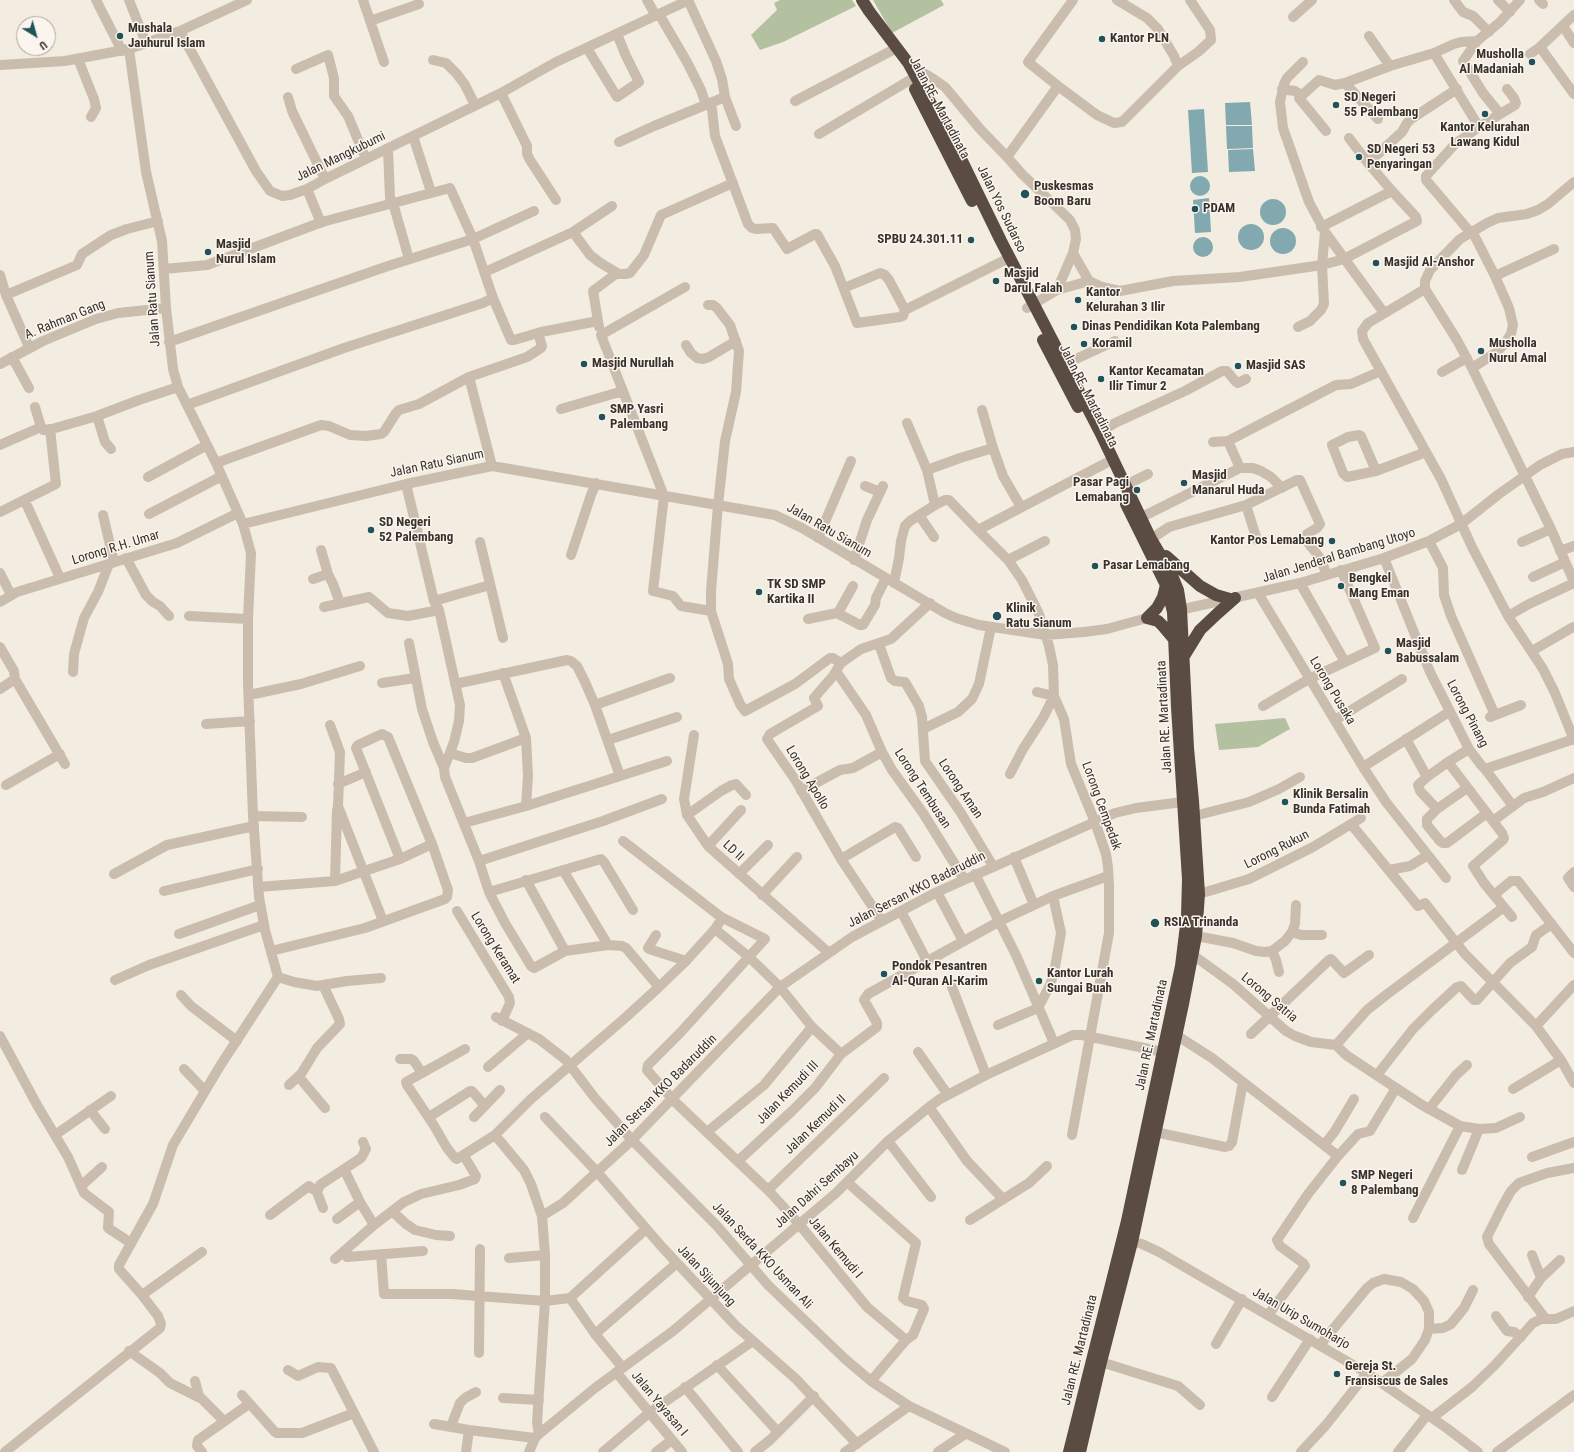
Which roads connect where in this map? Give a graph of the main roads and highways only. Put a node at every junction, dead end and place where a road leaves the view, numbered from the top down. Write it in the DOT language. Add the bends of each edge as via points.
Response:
graph roads {
  1 [pos="862,0"];
  2 [pos="887,35"];
  3 [pos="1006,259"];
  4 [pos="1030,305"];
  5 [pos="1154,543"];
  6 [pos="1166,585"];
  7 [pos="1177,611"];
  8 [pos="1174,639"];
  9 [pos="1184,656"];
  10 [pos="1188,801"];
  11 [pos="1168,1053"];
  12 [pos="1127,1241"];
  13 [pos="1069,1452"];
  14 [pos="1080,1452"];
  1 -- 2 [label="highway, Jalan Yos Sudarso"];
  2 -- 3 [label="highway, Jalan RE. Martadinata" via="891,51 910,80"];
  2 -- 3 [label="highway, Jalan Yos Sudarso" via="909,64 958,154"];
  3 -- 4 [label="highway, Jalan RE. Martadinata"];
  4 -- 5 [label="highway" via="1065,364"];
  4 -- 6 [label="highway, Jalan RE. Martadinata"];
  5 -- 7 [label="highway" via="1175,582"];
  5 -- 9 [label="highway" via="1200,586 1216,595 1233,599 1200,630"];
  6 -- 7 [label="highway, Jalan RE. Martadinata"];
  6 -- 8 [label="highway" via="1157,608 1147,618 1158,621"];
  7 -- 8 [label="highway, Jalan RE. Martadinata"];
  7 -- 9 [label="highway"];
  8 -- 10 [label="highway, Jalan RE. Martadinata" via="1177,707"];
  9 -- 10 [label="highway"];
  10 -- 11 [label="highway, Jalan RE. Martadinata" via="1188,917"];
  10 -- 11 [label="highway" via="1194,816 1199,894 1196,936 1176,1035"];
  11 -- 12 [label="highway, Jalan RE. Martadinata"];
  11 -- 12 [label="highway" via="1155,1132"];
  12 -- 13 [label="highway, Jalan RE. Martadinata"];
  12 -- 14 [label="highway"];
}
